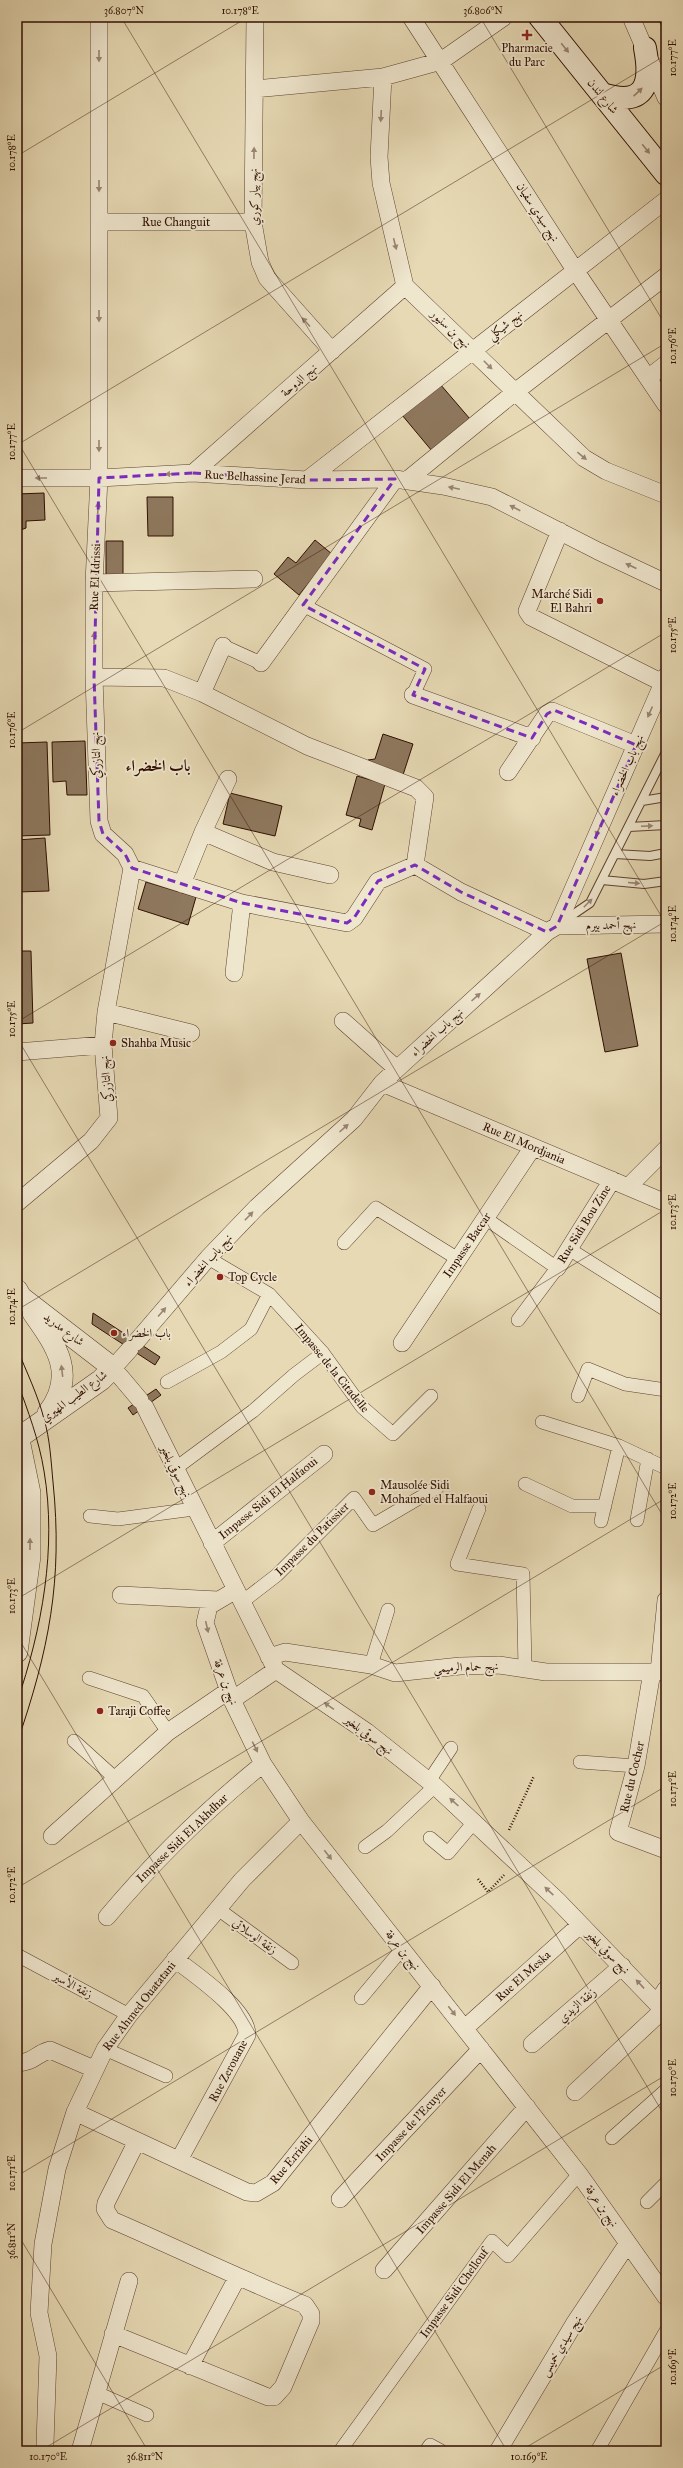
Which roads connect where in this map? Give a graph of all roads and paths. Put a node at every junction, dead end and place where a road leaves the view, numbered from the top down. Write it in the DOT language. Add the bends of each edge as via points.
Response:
graph roads {
  1 [pos="99,17"];
  2 [pos="255,17"];
  3 [pos="411,17"];
  4 [pos="504,17"];
  5 [pos="540,17"];
  6 [pos="631,17"];
  7 [pos="645,48"];
  8 [pos="441,61"];
  9 [pos="383,77"];
  10 [pos="254,89"];
  11 [pos="602,94"];
  12 [pos="666,98"];
  13 [pos="666,174"];
  14 [pos="666,200"];
  15 [pos="99,222"];
  16 [pos="253,222"];
  17 [pos="575,270"];
  18 [pos="666,276"];
  19 [pos="406,286"];
  20 [pos="610,321"];
  21 [pos="473,350"];
  22 [pos="332,351"];
  23 [pos="666,364"];
  24 [pos="648,378"];
  25 [pos="515,392"];
  26 [pos="666,405"];
  27 [pos="193,473"];
  28 [pos="17,478"];
  29 [pos="99,478"];
  30 [pos="307,480"];
  31 [pos="401,480"];
  32 [pos="666,495"];
  33 [pos="560,531"];
  34 [pos="254,579"];
  35 [pos="94,583"];
  36 [pos="666,583"];
  37 [pos="303,605"];
  38 [pos="223,646"];
  39 [pos="261,663"];
  40 [pos="94,677"];
  41 [pos="664,679"];
  42 [pos="202,693"];
  43 [pos="412,695"];
  44 [pos="532,738"];
  45 [pos="636,745"];
  46 [pos="666,752"];
  47 [pos="666,770"];
  48 [pos="508,772"];
  49 [pos="655,774"];
  50 [pos="228,780"];
  51 [pos="666,797"];
  52 [pos="642,801"];
  53 [pos="666,825"];
  54 [pos="629,827"];
  55 [pos="203,832"];
  56 [pos="666,853"];
  57 [pos="615,854"];
  58 [pos="415,865"];
  59 [pos="132,868"];
  60 [pos="330,875"];
  61 [pos="602,880"];
  62 [pos="666,881"];
  63 [pos="182,884"];
  64 [pos="242,903"];
  65 [pos="666,924"];
  66 [pos="552,929"];
  67 [pos="234,973"];
  68 [pos="106,1012"];
  69 [pos="343,1021"];
  70 [pos="191,1034"];
  71 [pos="103,1045"];
  72 [pos="17,1052"];
  73 [pos="396,1069"];
  74 [pos="382,1083"];
  75 [pos="533,1147"];
  76 [pos="666,1149"];
  77 [pos="612,1180"];
  78 [pos="628,1187"];
  79 [pos="17,1203"];
  80 [pos="666,1203"];
  81 [pos="484,1218"];
  82 [pos="344,1243"];
  83 [pos="569,1249"];
  84 [pos="208,1258"];
  85 [pos="458,1259"];
  86 [pos="557,1268"];
  87 [pos="19,1293"];
  88 [pos="269,1294"];
  89 [pos="666,1310"];
  90 [pos="518,1320"];
  91 [pos="402,1343"];
  92 [pos="322,1353"];
  93 [pos="113,1368"];
  94 [pos="167,1382"];
  95 [pos="666,1390"];
  96 [pos="431,1396"];
  97 [pos="578,1396"];
  98 [pos="44,1419"];
  99 [pos="542,1422"];
  100 [pos="18,1435"];
  101 [pos="619,1446"];
  102 [pos="324,1454"];
  103 [pos="648,1459"];
  104 [pos="176,1468"];
  105 [pos="666,1468"];
  106 [pos="525,1484"];
  107 [pos="438,1487"];
  108 [pos="605,1506"];
  109 [pos="194,1509"];
  110 [pos="478,1509"];
  111 [pos="90,1516"];
  112 [pos="637,1520"];
  113 [pos="601,1521"];
  114 [pos="212,1543"];
  115 [pos="121,1595"];
  116 [pos="239,1596"];
  117 [pos="218,1600"];
  118 [pos="666,1600"];
  119 [pos="388,1610"];
  120 [pos="17,1652"];
  121 [pos="272,1663"];
  122 [pos="371,1665"];
  123 [pos="525,1668"];
  124 [pos="659,1672"];
  125 [pos="89,1678"];
  126 [pos="230,1696"];
  127 [pos="168,1732"];
  128 [pos="74,1741"];
  129 [pos="451,1748"];
  130 [pos="580,1762"];
  131 [pos="263,1764"];
  132 [pos="636,1766"];
  133 [pos="534,1776"];
  134 [pos="116,1779"];
  135 [pos="432,1783"];
  136 [pos="301,1821"];
  137 [pos="475,1821"];
  138 [pos="52,1836"];
  139 [pos="430,1838"];
  140 [pos="501,1845"];
  141 [pos="365,1847"];
  142 [pos="666,1850"];
  143 [pos="516,1861"];
  144 [pos="478,1879"];
  145 [pos="218,1909"];
  146 [pos="107,1917"];
  147 [pos="580,1925"];
  148 [pos="402,1949"];
  149 [pos="17,1954"];
  150 [pos="175,1959"];
  151 [pos="292,1962"];
  152 [pos="622,1966"];
  153 [pos="432,1986"];
  154 [pos="361,1998"];
  155 [pos="663,2004"];
  156 [pos="129,2015"];
  157 [pos="465,2028"];
  158 [pos="532,2044"];
  159 [pos="105,2048"];
  160 [pos="481,2049"];
  161 [pos="17,2063"];
  162 [pos="94,2069"];
  163 [pos="166,2076"];
  164 [pos="666,2090"];
  165 [pos="575,2092"];
  166 [pos="527,2107"];
  167 [pos="75,2112"];
  168 [pos="612,2138"];
  169 [pos="137,2141"];
  170 [pos="180,2160"];
  171 [pos="579,2174"];
  172 [pos="666,2183"];
  173 [pos="340,2199"];
  174 [pos="647,2202"];
  175 [pos="628,2243"];
  176 [pos="384,2270"];
  177 [pos="237,2278"];
  178 [pos="129,2281"];
  179 [pos="666,2297"];
  180 [pos="666,2331"];
  181 [pos="113,2334"];
  182 [pos="190,2366"];
  183 [pos="97,2392"];
  184 [pos="147,2415"];
  185 [pos="45,2444"];
  186 [pos="80,2451"];
  187 [pos="340,2451"];
  188 [pos="426,2451"];
  189 [pos="441,2451"];
  190 [pos="498,2451"];
  191 [pos="597,2451"];
  1 -- 15 [label="street, Rue El Idrissi, one-way"];
  2 -- 10 [label="street, نهج بيار كوري"];
  3 -- 8 [label="street, نهج سيدي سفيان"];
  4 -- 8 [label="street"];
  5 -- 11 [label="main road, شارع لندن, one-way"];
  6 -- 7 [label="street"];
  11 -- 7 [label="main road, one-way" via="620,99 637,95 649,71"];
  7 -- 12 [label="street"];
  8 -- 9 [label="street"];
  8 -- 17 [label="street, نهج سيدي سفيان"];
  9 -- 10 [label="street"];
  9 -- 19 [label="street, one-way" via="380,183"];
  16 -- 10 [label="street, نهج بيار كوري, one-way"];
  11 -- 13 [label="main road, شارع لندن, one-way"];
  14 -- 17 [label="street, نهج شيكلي"];
  15 -- 16 [label="street, Rue Changuit"];
  15 -- 29 [label="street, Rue El Idrissi, one-way"];
  22 -- 16 [label="street, نهج بيار كوري, one-way" via="267,278 260,262"];
  17 -- 20 [label="street, نهج سيدي سفيان"];
  17 -- 21 [label="street, نهج شيكلي"];
  18 -- 20 [label="street"];
  19 -- 21 [label="street, نهج بن سنيور"];
  19 -- 22 [label="street, نهج الدوحة"];
  20 -- 24 [label="street, نهج سيدي سفيان"];
  20 -- 25 [label="street"];
  21 -- 25 [label="street, نهج بن سنيور, one-way"];
  21 -- 30 [label="street, نهج شيكلي"];
  22 -- 27 [label="street, نهج الدوحة"];
  23 -- 24 [label="street"];
  24 -- 26 [label="street, نهج سيدي سفيان"];
  25 -- 31 [label="street"];
  25 -- 32 [label="street, نهج بن سنيور, one-way" via="584,458 606,471"];
  27 -- 29 [label="street, Rue Belhassine Jerad, one-way"];
  27 -- 30 [label="street, Rue Belhassine Jerad"];
  29 -- 28 [label="street, Rue Belhassine Jerad, one-way"];
  35 -- 29 [label="street, Rue El Idrissi, one-way"];
  30 -- 31 [label="street, Rue Belhassine Jerad"];
  33 -- 31 [label="street, Rue Belhassine Jerad, one-way" via="492,497"];
  31 -- 37 [label="street"];
  36 -- 33 [label="street, Rue Belhassine Jerad, one-way"];
  33 -- 41 [label="street" via="527,611 531,617"];
  34 -- 35 [label="street"];
  40 -- 35 [label="street, Rue El Idrissi, one-way"];
  37 -- 39 [label="street"];
  37 -- 43 [label="street" via="425,669"];
  38 -- 39 [label="street"];
  38 -- 42 [label="street"];
  40 -- 42 [label="street" via="164,678"];
  40 -- 59 [label="street, نهج التازركي" via="100,826 106,838 125,854"];
  41 -- 45 [label="street, نهج باب الخضراء, one-way"];
  42 -- 58 [label="street" via="307,746 416,788 425,797"];
  43 -- 44 [label="street"];
  44 -- 45 [label="street" via="547,714 554,710"];
  44 -- 48 [label="street"];
  45 -- 66 [label="street, نهج باب الخضراء, one-way"];
  46 -- 49 [label="lane"];
  47 -- 49 [label="lane"];
  49 -- 52 [label="lane"];
  50 -- 55 [label="street"];
  51 -- 52 [label="lane"];
  52 -- 54 [label="lane"];
  54 -- 53 [label="lane, one-way"];
  54 -- 57 [label="lane"];
  55 -- 60 [label="street" via="273,862"];
  55 -- 63 [label="street"];
  56 -- 57 [label="lane" via="650,856"];
  57 -- 61 [label="lane"];
  58 -- 64 [label="street" via="378,881 354,918 347,923"];
  58 -- 66 [label="street" via="461,892"];
  59 -- 63 [label="street"];
  59 -- 68 [label="street, نهج التازركي"];
  61 -- 62 [label="lane, one-way" via="644,884"];
  66 -- 61 [label="lane, one-way" via="590,903"];
  63 -- 64 [label="street"];
  64 -- 67 [label="street"];
  65 -- 66 [label="street, نهج أحمد بيرم"];
  73 -- 66 [label="street, نهج باب الخضراء, one-way"];
  68 -- 70 [label="street"];
  68 -- 71 [label="street, نهج التازركي"];
  69 -- 73 [label="street"];
  71 -- 72 [label="street"];
  71 -- 79 [label="street, نهج التازركي" via="109,1118 91,1141"];
  73 -- 74 [label="street, نهج باب الخضراء"];
  74 -- 75 [label="street, Rue El Mordjania"];
  84 -- 74 [label="street, نهج باب الخضراء, one-way" via="257,1207 354,1119"];
  75 -- 77 [label="street, Rue El Mordjania"];
  75 -- 81 [label="street, Impasse Baccar"];
  76 -- 78 [label="street"];
  77 -- 78 [label="street, Rue El Mordjania"];
  77 -- 83 [label="street, Rue Sidi Bou Zine"];
  78 -- 80 [label="street, Rue El Mordjania"];
  81 -- 85 [label="street, Impasse Baccar"];
  81 -- 86 [label="street"];
  82 -- 85 [label="street" via="376,1208"];
  83 -- 86 [label="street, Rue Sidi Bou Zine"];
  83 -- 89 [label="street"];
  84 -- 88 [label="street, Impasse de la Citadelle"];
  93 -- 84 [label="street, نهج باب الخضراء, one-way"];
  85 -- 91 [label="street, Impasse Baccar"];
  86 -- 90 [label="street"];
  87 -- 93 [label="street, شارع مدريد"];
  98 -- 87 [label="street, one-way" via="62,1391 64,1377 61,1361 53,1342"];
  88 -- 92 [label="street, Impasse de la Citadelle"];
  88 -- 94 [label="street" via="251,1328 221,1352"];
  92 -- 96 [label="street, Impasse de la Citadelle" via="362,1407 393,1434"];
  92 -- 104 [label="street" via="253,1411"];
  93 -- 98 [label="street, شارع الطيب المهيري" via="101,1380"];
  93 -- 104 [label="street, نهج سوقي بلخير" via="142,1403"];
  95 -- 97 [label="street" via="625,1384 588,1369"];
  98 -- 100 [label="street, شارع الطيب المهيري"];
  99 -- 101 [label="street"];
  120 -- 100 [label="street, one-way" via="30,1556 30,1493"];
  101 -- 103 [label="street"];
  101 -- 108 [label="street"];
  102 -- 114 [label="street, Impasse Sidi El Halfaoui"];
  103 -- 105 [label="street"];
  103 -- 112 [label="street"];
  104 -- 109 [label="street, نهج سوقي بلخير"];
  106 -- 108 [label="street" via="572,1506"];
  107 -- 116 [label="street, Impasse du Patissier" via="374,1525 354,1498 277,1575"];
  108 -- 113 [label="street"];
  109 -- 111 [label="street" via="118,1520"];
  109 -- 114 [label="street, نهج سوقي بلخير"];
  110 -- 123 [label="street" via="457,1564 523,1574"];
  114 -- 116 [label="street, نهج سوقي بلخير"];
  115 -- 117 [label="street"];
  116 -- 117 [label="street, نهج بن عرفة"];
  116 -- 121 [label="street, نهج سوقي بلخير"];
  117 -- 126 [label="street, نهج بن عرفة, one-way" via="207,1610 205,1623"];
  118 -- 124 [label="street, Rue du Cocher"];
  119 -- 122 [label="street"];
  121 -- 122 [label="street, نهج حمام الرميمي" via="284,1652"];
  121 -- 126 [label="street"];
  135 -- 121 [label="street, نهج سوقي بلخير, one-way" via="368,1732"];
  122 -- 123 [label="street, نهج حمام الرميمي" via="395,1672 460,1666 499,1665"];
  123 -- 124 [label="street, نهج حمام الرميمي" via="546,1672"];
  124 -- 132 [label="street, Rue du Cocher"];
  125 -- 127 [label="street" via="142,1696"];
  126 -- 127 [label="street"];
  126 -- 131 [label="street, نهج بن عرفة, one-way"];
  127 -- 134 [label="street"];
  128 -- 134 [label="street"];
  129 -- 135 [label="street"];
  130 -- 132 [label="street"];
  131 -- 136 [label="street, نهج بن عرفة"];
  131 -- 146 [label="street, Impasse Sidi El Akhdhar" via="226,1794 146,1872"];
  132 -- 142 [label="street, Rue du Cocher" via="618,1832"];
  133 -- 140 [label="path" via="519,1812"];
  134 -- 138 [label="street"];
  137 -- 135 [label="street, نهج سوقي بلخير, one-way"];
  135 -- 141 [label="street" via="387,1831"];
  136 -- 145 [label="street, Rue Ahmed Ouatatani" via="242,1880"];
  136 -- 148 [label="street, نهج بن عرفة, one-way"];
  137 -- 139 [label="street" via="448,1853"];
  137 -- 140 [label="street, نهج سوقي بلخير"];
  140 -- 143 [label="street, نهج سوقي بلخير"];
  143 -- 144 [label="path" via="488,1892"];
  147 -- 143 [label="street, نهج سوقي بلخير, one-way"];
  145 -- 150 [label="street, Rue Ahmed Ouatatani"];
  145 -- 151 [label="street, زنقة الوسلاتي"];
  147 -- 152 [label="street, نهج سوقي بلخير"];
  147 -- 157 [label="street, Rue El Meska"];
  148 -- 153 [label="street, نهج بن عرفة"];
  148 -- 154 [label="street"];
  149 -- 156 [label="street, زنقة الأسير"];
  150 -- 156 [label="street, Rue Ahmed Ouatatani"];
  150 -- 170 [label="street, Rue Zerouane" via="219,1994 238,2013 247,2030 247,2035"];
  155 -- 152 [label="street, نهج سوقي بلخير, one-way"];
  152 -- 158 [label="street, زنقة الزيدي"];
  153 -- 157 [label="street, نهج بن عرفة, one-way"];
  153 -- 170 [label="street, Rue Erriahi" via="268,2187 256,2193 247,2192"];
  155 -- 165 [label="street"];
  156 -- 159 [label="street, Rue Ahmed Ouatatani"];
  157 -- 160 [label="street, نهج بن عرفة"];
  159 -- 162 [label="street, Rue Ahmed Ouatatani"];
  159 -- 163 [label="street"];
  160 -- 166 [label="street, نهج بن عرفة"];
  160 -- 173 [label="street, Impasse de l'Ecuyer"];
  161 -- 162 [label="street" via="34,2060 41,2053 50,2050"];
  162 -- 167 [label="street, Rue Ahmed Ouatatani"];
  164 -- 168 [label="street"];
  166 -- 171 [label="street, نهج بن عرفة"];
  166 -- 176 [label="street, Impasse Sidi El Menah"];
  167 -- 169 [label="street, Rue Erriahi"];
  167 -- 185 [label="street, Rue Ahmed Ouatatani" via="57,2169 43,2244 39,2313 48,2356"];
  169 -- 170 [label="street, Rue Erriahi"];
  169 -- 177 [label="street" via="106,2203 107,2216"];
  171 -- 175 [label="street, نهج بن عرفة"];
  171 -- 187 [label="street, Impasse Sidi Chellouf" via="508,2256 492,2242"];
  172 -- 174 [label="street"];
  175 -- 179 [label="street, نهج بن عرفة"];
  175 -- 190 [label="street, نهج سيدي خميس" via="574,2324"];
  177 -- 182 [label="street"];
  177 -- 182 [label="street" via="305,2306 311,2314 311,2321 283,2388 274,2397 268,2397"];
  178 -- 181 [label="street"];
  180 -- 191 [label="street"];
  181 -- 182 [label="street"];
  181 -- 183 [label="street"];
  183 -- 184 [label="street"];
  183 -- 186 [label="street"];
  188 -- 189 [label="street" via="430,2445"];
}
